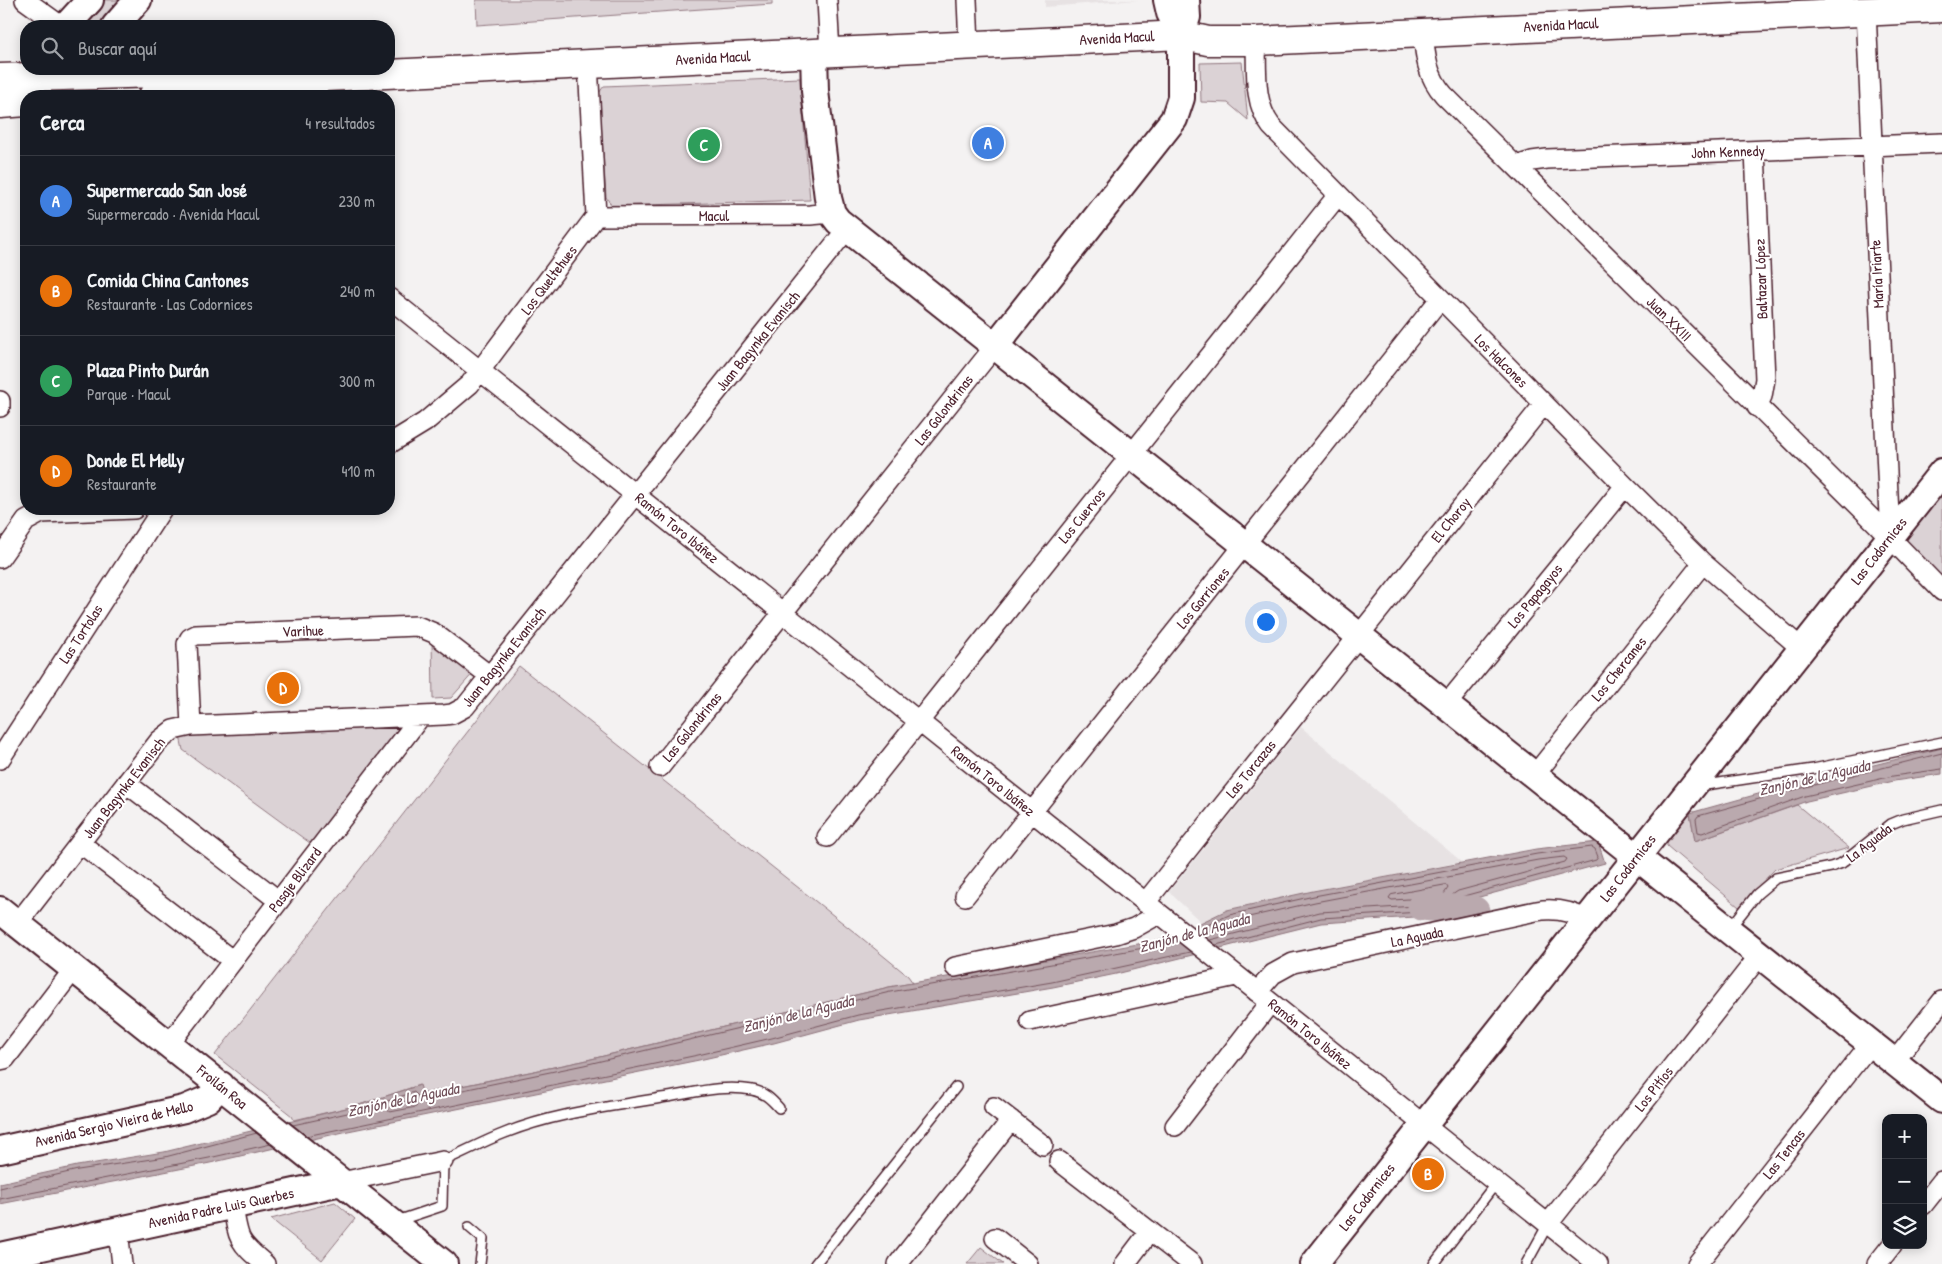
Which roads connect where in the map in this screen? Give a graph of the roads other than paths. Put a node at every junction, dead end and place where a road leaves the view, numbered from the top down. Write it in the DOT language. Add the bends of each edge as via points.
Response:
graph roads {
  1 [pos="25,0"];
  2 [pos="90,0"];
  3 [pos="138,0"];
  4 [pos="827,0"];
  5 [pos="967,0"];
  6 [pos="1167,0"];
  7 [pos="1186,0"];
  8 [pos="1702,0"];
  9 [pos="1942,8"];
  10 [pos="1866,11"];
  11 [pos="53,20"];
  12 [pos="72,20"];
  13 [pos="120,20"];
  14 [pos="1423,32"];
  15 [pos="1180,35"];
  16 [pos="1256,41"];
  17 [pos="970,45"];
  18 [pos="822,52"];
  19 [pos="588,63"];
  20 [pos="395,73"];
  21 [pos="58,75"];
  22 [pos="71,75"];
  23 [pos="179,75"];
  24 [pos="359,75"];
  25 [pos="244,81"];
  26 [pos="19,82"];
  27 [pos="53,90"];
  28 [pos="209,90"];
  29 [pos="0,104"];
  30 [pos="1942,143"];
  31 [pos="1872,146"];
  32 [pos="1756,151"];
  33 [pos="1516,166"];
  34 [pos="1338,195"];
  35 [pos="596,216"];
  36 [pos="840,221"];
  37 [pos="1440,299"];
  38 [pos="395,303"];
  39 [pos="995,346"];
  40 [pos="481,371"];
  41 [pos="0,401"];
  42 [pos="1544,404"];
  43 [pos="0,407"];
  44 [pos="1757,407"];
  45 [pos="395,440"];
  46 [pos="1131,455"];
  47 [pos="1942,472"];
  48 [pos="1625,486"];
  49 [pos="635,494"];
  50 [pos="38,515"];
  51 [pos="158,515"];
  52 [pos="1890,538"];
  53 [pos="1244,545"];
  54 [pos="0,558"];
  55 [pos="1703,564"];
  56 [pos="1942,591"];
  57 [pos="783,613"];
  58 [pos="1358,635"];
  59 [pos="1802,649"];
  60 [pos="490,676"];
  61 [pos="1446,705"];
  62 [pos="421,716"];
  63 [pos="918,721"];
  64 [pos="191,726"];
  65 [pos="1942,742"];
  66 [pos="0,759"];
  67 [pos="660,767"];
  68 [pos="1534,776"];
  69 [pos="126,783"];
  70 [pos="1692,787"];
  71 [pos="1942,810"];
  72 [pos="1032,812"];
  73 [pos="827,837"];
  74 [pos="80,843"];
  75 [pos="1636,857"];
  76 [pos="965,896"];
  77 [pos="279,901"];
  78 [pos="1157,912"];
  79 [pos="9,917"];
  80 [pos="1586,920"];
  81 [pos="1728,930"];
  82 [pos="1760,955"];
  83 [pos="233,960"];
  84 [pos="955,967"];
  85 [pos="74,969"];
  86 [pos="1236,976"];
  87 [pos="1264,998"];
  88 [pos="1942,1002"];
  89 [pos="1030,1021"];
  90 [pos="1870,1043"];
  91 [pos="169,1044"];
  92 [pos="0,1060"];
  93 [pos="1894,1062"];
  94 [pos="221,1085"];
  95 [pos="956,1087"];
  96 [pos="1942,1100"];
  97 [pos="994,1107"];
  98 [pos="779,1108"];
  99 [pos="1011,1120"];
  100 [pos="1424,1125"];
  101 [pos="1175,1126"];
  102 [pos="1043,1144"];
  103 [pos="0,1150"];
  104 [pos="1059,1160"];
  105 [pos="443,1161"];
  106 [pos="1942,1181"];
  107 [pos="341,1182"];
  108 [pos="1496,1183"];
  109 [pos="1924,1204"];
  110 [pos="233,1206"];
  111 [pos="392,1223"];
  112 [pos="1548,1224"];
  113 [pos="470,1227"];
  114 [pos="118,1231"];
  115 [pos="1150,1231"];
  116 [pos="995,1238"];
  117 [pos="1889,1249"];
  118 [pos="0,1258"];
  119 [pos="1,1264"];
  120 [pos="122,1264"];
  121 [pos="265,1264"];
  122 [pos="444,1264"];
  123 [pos="480,1264"];
  124 [pos="815,1264"];
  125 [pos="898,1264"];
  126 [pos="1028,1264"];
  127 [pos="1125,1264"];
  128 [pos="1192,1264"];
  129 [pos="1314,1264"];
  130 [pos="1434,1264"];
  131 [pos="1526,1264"];
  132 [pos="1598,1264"];
  133 [pos="1697,1264"];
  134 [pos="1877,1264"];
  1 -- 11 [label="street"];
  2 -- 12 [label="street"];
  3 -- 13 [label="street"];
  4 -- 18 [label="street"];
  5 -- 17 [label="street"];
  6 -- 15 [label="street"];
  7 -- 15 [label="street" via="1187,17"];
  8 -- 15 [label="main road, Avenida Macul" via="1217,24 1198,27"];
  9 -- 10 [label="main road, Avenida Macul"];
  10 -- 14 [label="main road, Avenida Macul"];
  10 -- 31 [label="street, María Iriarte"];
  14 -- 16 [label="main road, Avenida Macul"];
  14 -- 33 [label="street, Juan XXIII" via="1426,65 1436,86"];
  15 -- 16 [label="main road, Avenida Macul" via="1208,41"];
  15 -- 17 [label="main road, Avenida Macul"];
  15 -- 39 [label="street, Las Golondrinas" via="1182,86 1174,119"];
  16 -- 34 [label="street, Los Halcones" via="1258,99 1263,113 1271,126"];
  17 -- 18 [label="main road, Avenida Macul"];
  18 -- 19 [label="main road, Avenida Macul"];
  18 -- 36 [label="street" via="816,90 828,198"];
  19 -- 20 [label="main road, Avenida Macul"];
  19 -- 35 [label="street"];
  21 -- 26 [label="main road, Avenida Macul"];
  22 -- 27 [label="main road"];
  23 -- 25 [label="main road, Avenida Macul"];
  24 -- 25 [label="main road, Avenida Macul"];
  25 -- 28 [label="main road, Avenida Macul"];
  26 -- 29 [label="main road, Avenida Macul"];
  30 -- 31 [label="street, John Kennedy"];
  31 -- 32 [label="street, John Kennedy"];
  31 -- 52 [label="street, María Iriarte"];
  32 -- 33 [label="street, John Kennedy" via="1539,160"];
  32 -- 44 [label="street, Baltazar López" via="1765,379"];
  33 -- 44 [label="street, Juan XXIII"];
  34 -- 37 [label="street, Los Halcones"];
  34 -- 46 [label="street, Los Cuervos"];
  35 -- 36 [label="street, Macul" via="810,215"];
  35 -- 40 [label="street, Los Queltehues"];
  36 -- 39 [label="street"];
  36 -- 49 [label="street, Juan Bagynka Evanisch"];
  37 -- 42 [label="street, Los Halcones"];
  37 -- 53 [label="street, Los Gorriones"];
  38 -- 40 [label="street, Ramón Toro Ibáñez"];
  39 -- 46 [label="street"];
  39 -- 57 [label="street, Las Golondrinas"];
  40 -- 45 [label="street, Los Queltehues" via="439,411"];
  40 -- 49 [label="street, Ramón Toro Ibáñez"];
  41 -- 43 [label="street"];
  42 -- 48 [label="street, Los Halcones"];
  42 -- 58 [label="street, El Choroy"];
  44 -- 52 [label="street, Juan XXIII"];
  46 -- 53 [label="street"];
  46 -- 63 [label="street, Los Cuervos"];
  47 -- 52 [label="street, Las Codornices"];
  48 -- 55 [label="street, Los Halcones"];
  48 -- 61 [label="street, Los Papagayos"];
  49 -- 57 [label="street, Ramón Toro Ibáñez"];
  49 -- 60 [label="street, Juan Bagynka Evanisch"];
  50 -- 54 [label="street" via="26,521"];
  51 -- 66 [label="street, Las Tortolas"];
  52 -- 56 [label="street, Juan XXIII"];
  52 -- 59 [label="street, Las Codornices"];
  53 -- 58 [label="street"];
  53 -- 72 [label="street, Los Gorriones"];
  55 -- 59 [label="street, Los Halcones"];
  55 -- 68 [label="street, Los Chercanes"];
  57 -- 63 [label="street, Ramón Toro Ibáñez"];
  57 -- 67 [label="street, Las Golondrinas"];
  58 -- 61 [label="street"];
  58 -- 78 [label="street, Las Torcazas"];
  59 -- 70 [label="street, Las Codornices"];
  60 -- 62 [label="street, Juan Bagynka Evanisch" via="459,711"];
  60 -- 64 [label="street, Varihue" via="434,633 417,626 196,635 187,644"];
  61 -- 68 [label="street"];
  62 -- 64 [label="street, Juan Bagynka Evanisch"];
  62 -- 77 [label="street, Pasaje Blizard"];
  63 -- 72 [label="street, Ramón Toro Ibáñez"];
  63 -- 73 [label="street, Los Cuervos"];
  64 -- 69 [label="street, Juan Bagynka Evanisch" via="165,735"];
  65 -- 70 [label="lane" via="1813,769"];
  68 -- 75 [label="street"];
  69 -- 74 [label="street, Juan Bagynka Evanisch"];
  69 -- 77 [label="street"];
  70 -- 75 [label="street, Las Codornices"];
  71 -- 81 [label="lane, La Aguada" via="1891,824 1842,863 1776,878 1757,894"];
  72 -- 76 [label="street, Los Gorriones"];
  72 -- 78 [label="street, Ramón Toro Ibáñez"];
  74 -- 79 [label="street, Juan Bagynka Evanisch"];
  74 -- 83 [label="street"];
  75 -- 80 [label="street, Las Codornices"];
  75 -- 81 [label="street"];
  77 -- 83 [label="street, Pasaje Blizard"];
  78 -- 84 [label="street" via="1134,928 1116,934"];
  78 -- 86 [label="street, Ramón Toro Ibáñez"];
  79 -- 85 [label="street, Froilán Roa"];
  80 -- 87 [label="street, La Aguada" via="1570,912 1544,910 1293,963 1273,974"];
  80 -- 100 [label="street, Las Codornices"];
  81 -- 82 [label="street"];
  82 -- 90 [label="street"];
  82 -- 112 [label="street, Los Pitíos"];
  83 -- 91 [label="street, Pasaje Blizard"];
  85 -- 91 [label="street, Froilán Roa"];
  85 -- 92 [label="street" via="5,1059"];
  86 -- 87 [label="street, Ramón Toro Ibáñez"];
  86 -- 89 [label="street"];
  87 -- 100 [label="street, Ramón Toro Ibáñez"];
  87 -- 101 [label="street, La Aguada"];
  88 -- 93 [label="street"];
  90 -- 93 [label="street"];
  90 -- 133 [label="street, Las Tencas"];
  91 -- 94 [label="street, Froilán Roa"];
  93 -- 96 [label="street"];
  94 -- 103 [label="street, Avenida Sergio Vieira de Mello" via="208,1099 184,1110"];
  94 -- 107 [label="street, Froilán Roa"];
  95 -- 124 [label="lane"];
  97 -- 99 [label="street"];
  98 -- 105 [label="lane" via="771,1098 752,1090 730,1088 702,1092 564,1114 506,1133"];
  99 -- 102 [label="street"];
  99 -- 125 [label="street"];
  100 -- 108 [label="street, Ramón Toro Ibáñez"];
  100 -- 129 [label="street, Las Codornices"];
  104 -- 115 [label="street"];
  105 -- 107 [label="street, Avenida Padre Luis Querbes"];
  105 -- 111 [label="lane" via="445,1208"];
  106 -- 109 [label="street"];
  107 -- 110 [label="street, Avenida Padre Luis Querbes"];
  107 -- 111 [label="street, Froilán Roa"];
  108 -- 112 [label="street, Ramón Toro Ibáñez"];
  108 -- 130 [label="lane"];
  110 -- 114 [label="street, Avenida Padre Luis Querbes"];
  110 -- 121 [label="street" via="241,1242"];
  111 -- 122 [label="street, Froilán Roa"];
  112 -- 131 [label="lane"];
  112 -- 132 [label="street, Ramón Toro Ibáñez"];
  113 -- 123 [label="lane" via="483,1239"];
  114 -- 118 [label="street, Avenida Padre Luis Querbes"];
  114 -- 120 [label="street"];
  115 -- 127 [label="street"];
  115 -- 128 [label="street"];
  116 -- 126 [label="street"];
  117 -- 134 [label="street"];
  118 -- 119 [label="street"];
}
